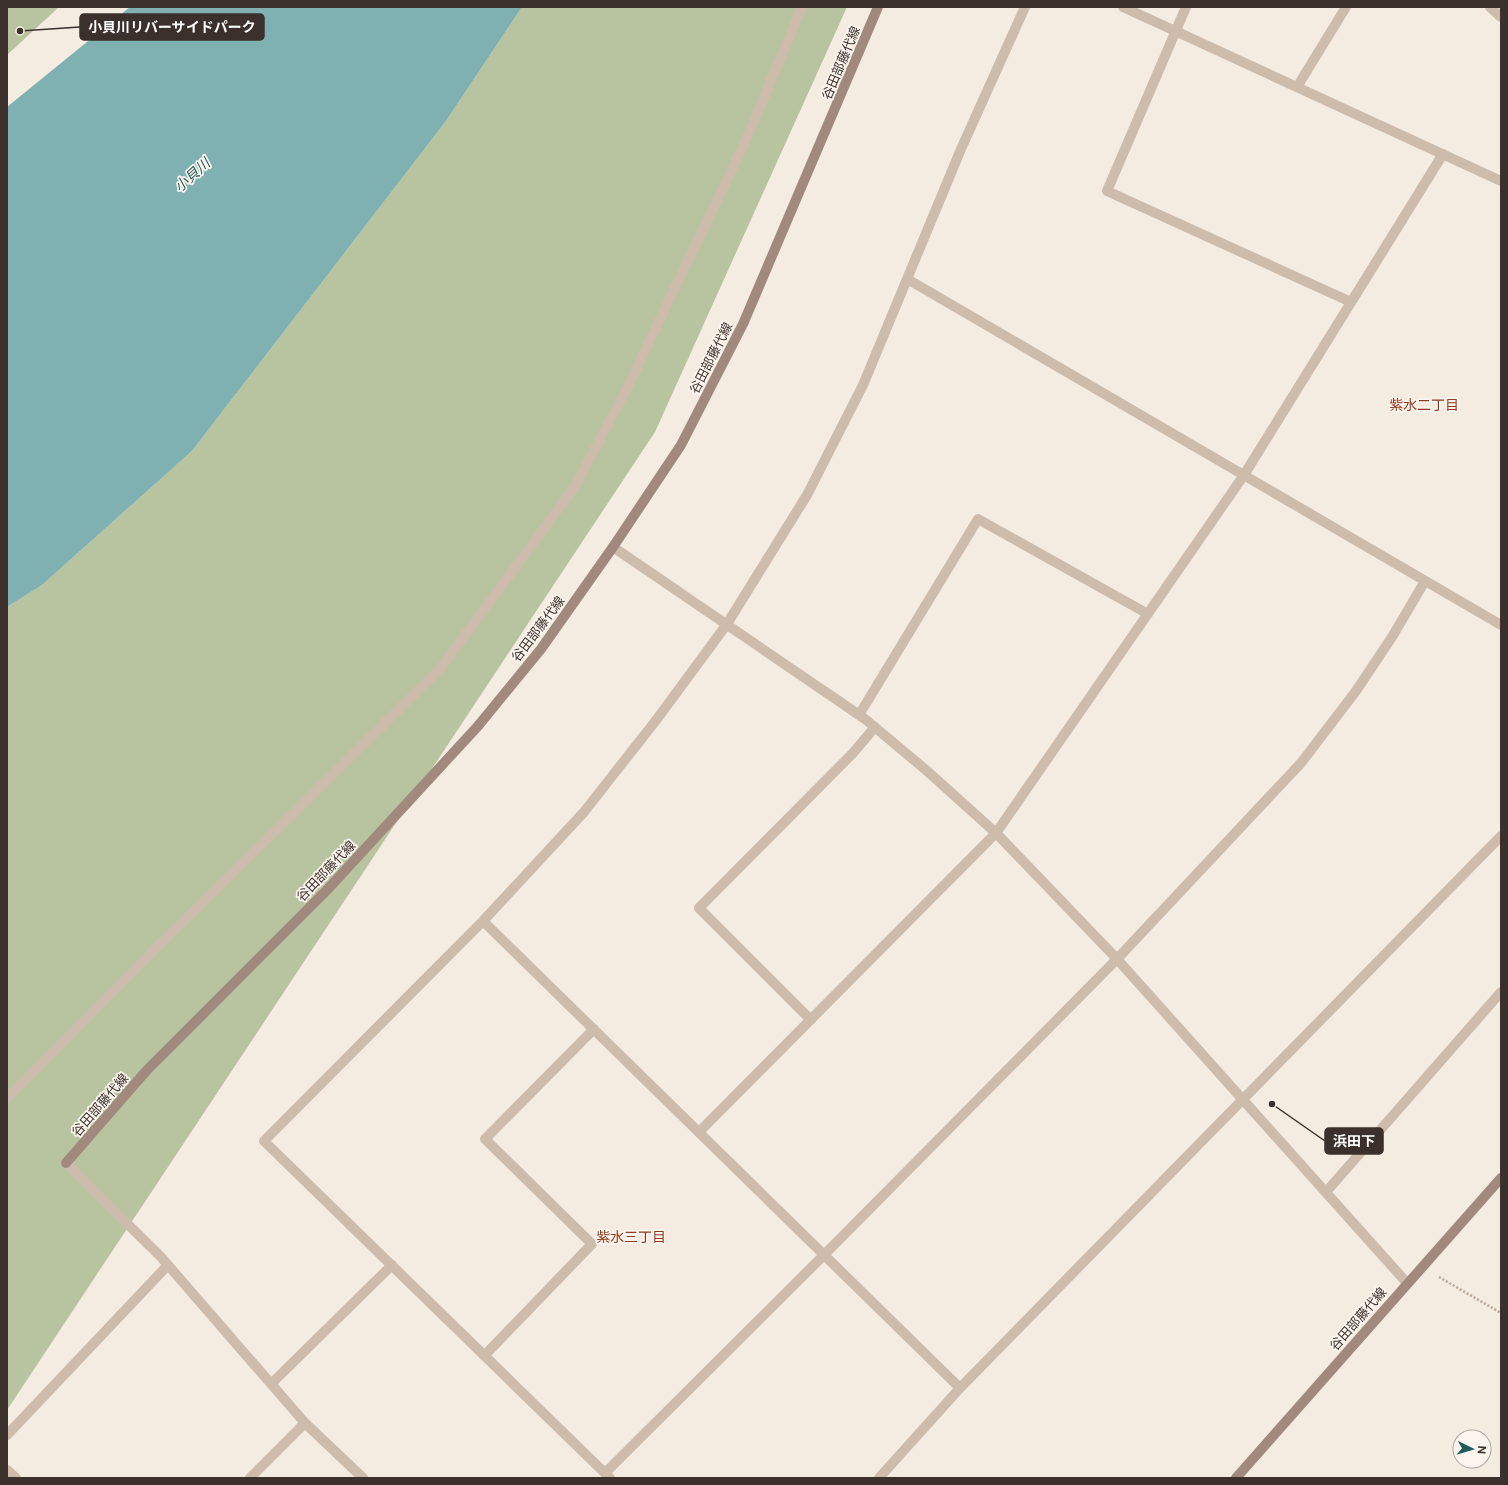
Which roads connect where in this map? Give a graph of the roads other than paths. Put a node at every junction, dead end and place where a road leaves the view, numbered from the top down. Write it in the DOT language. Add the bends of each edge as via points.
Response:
graph roads {
  1 [pos="802,7"];
  2 [pos="878,7"];
  3 [pos="1025,7"];
  4 [pos="1123,7"];
  5 [pos="1186,7"];
  6 [pos="1346,7"];
  7 [pos="1490,7"];
  8 [pos="1501,17"];
  9 [pos="1176,31"];
  10 [pos="1297,87"];
  11 [pos="1443,154"];
  12 [pos="1501,181"];
  13 [pos="909,280"];
  14 [pos="1351,302"];
  15 [pos="1244,475"];
  16 [pos="613,547"];
  17 [pos="1425,581"];
  18 [pos="1148,614"];
  19 [pos="727,624"];
  20 [pos="1501,625"];
  21 [pos="859,715"];
  22 [pos="875,727"];
  23 [pos="996,833"];
  24 [pos="1501,836"];
  25 [pos="483,921"];
  26 [pos="1117,959"];
  27 [pos="1501,992"];
  28 [pos="811,1020"];
  29 [pos="594,1029"];
  30 [pos="7,1098"];
  31 [pos="1244,1100"];
  32 [pos="699,1132"];
  33 [pos="66,1163"];
  34 [pos="1501,1178"];
  35 [pos="1326,1192"];
  36 [pos="824,1255"];
  37 [pos="168,1265"];
  38 [pos="392,1265"];
  39 [pos="1407,1283"];
  40 [pos="484,1356"];
  41 [pos="271,1384"];
  42 [pos="960,1388"];
  43 [pos="305,1423"];
  44 [pos="7,1434"];
  45 [pos="7,1470"];
  46 [pos="608,1476"];
  47 [pos="16,1478"];
  48 [pos="250,1478"];
  49 [pos="363,1478"];
  50 [pos="879,1478"];
  51 [pos="1236,1478"];
  1 -- 30 [label="street" via="746,140 627,388 576,485 440,669"];
  2 -- 16 [label="main road, 谷田部藤代線" via="743,324 680,445"];
  3 -- 13 [label="street" via="961,149"];
  4 -- 9 [label="street"];
  5 -- 9 [label="street"];
  6 -- 10 [label="street"];
  7 -- 8 [label="street"];
  9 -- 10 [label="street"];
  9 -- 14 [label="street" via="1107,191"];
  10 -- 11 [label="street"];
  11 -- 12 [label="street"];
  11 -- 14 [label="street"];
  13 -- 15 [label="street"];
  13 -- 19 [label="street" via="863,385 807,495"];
  14 -- 15 [label="street"];
  15 -- 17 [label="street"];
  15 -- 18 [label="street"];
  16 -- 19 [label="street"];
  16 -- 33 [label="main road, 谷田部藤代線" via="541,649 478,726 327,890 147,1070"];
  17 -- 20 [label="street"];
  17 -- 26 [label="street" via="1356,691 1301,763"];
  18 -- 21 [label="street" via="978,519"];
  18 -- 23 [label="street"];
  19 -- 21 [label="street"];
  19 -- 25 [label="street" via="584,812"];
  21 -- 22 [label="street"];
  22 -- 23 [label="street"];
  22 -- 28 [label="street" via="853,753 699,908"];
  23 -- 26 [label="street"];
  23 -- 28 [label="street"];
  24 -- 31 [label="street"];
  25 -- 29 [label="street"];
  25 -- 38 [label="street" via="264,1141"];
  26 -- 31 [label="street"];
  26 -- 36 [label="street"];
  27 -- 35 [label="street"];
  28 -- 32 [label="street"];
  29 -- 32 [label="street"];
  29 -- 40 [label="street" via="485,1139 592,1244"];
  31 -- 35 [label="street"];
  31 -- 42 [label="street"];
  32 -- 36 [label="street"];
  33 -- 37 [label="street"];
  34 -- 39 [label="main road, 谷田部藤代線"];
  35 -- 39 [label="street"];
  36 -- 42 [label="street"];
  36 -- 46 [label="street"];
  37 -- 41 [label="street"];
  37 -- 44 [label="street"];
  38 -- 40 [label="street"];
  38 -- 41 [label="street"];
  39 -- 51 [label="main road, 谷田部藤代線"];
  40 -- 46 [label="street"];
  41 -- 43 [label="street"];
  42 -- 50 [label="street"];
  43 -- 48 [label="street"];
  43 -- 49 [label="street"];
  45 -- 47 [label="street"];
}
